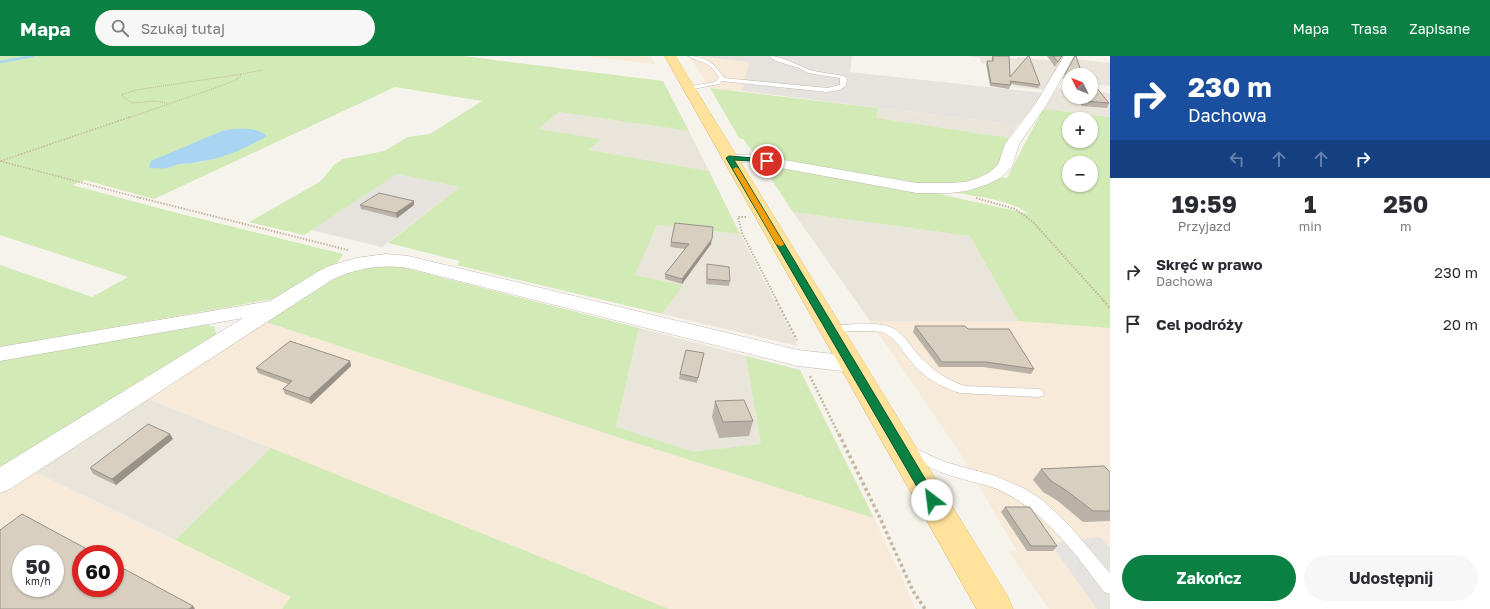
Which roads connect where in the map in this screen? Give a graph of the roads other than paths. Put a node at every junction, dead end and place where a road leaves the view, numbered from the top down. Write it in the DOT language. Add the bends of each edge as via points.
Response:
graph roads {
  1 [pos="670,56"];
  2 [pos="690,56"];
  3 [pos="771,56"];
  4 [pos="1069,56"];
  5 [pos="721,79"];
  6 [pos="688,88"];
  7 [pos="729,158"];
  8 [pos="280,305"];
  9 [pos="830,329"];
  10 [pos="0,354"];
  11 [pos="851,364"];
  12 [pos="1038,393"];
  13 [pos="900,446"];
  14 [pos="0,481"];
  15 [pos="1110,586"];
  16 [pos="996,609"];
  1 -- 6 [label="main road"];
  2 -- 5 [label="lane" via="706,60 716,67"];
  3 -- 5 [label="lane" via="810,72 842,77 843,86 827,90"];
  4 -- 7 [label="street" via="1035,113 1012,144 1005,167 983,181 955,187 924,189 754,158"];
  5 -- 6 [label="lane" via="717,83"];
  6 -- 7 [label="main road"];
  7 -- 9 [label="main road"];
  8 -- 10 [label="street"];
  8 -- 11 [label="street" via="326,275 363,261 385,259 408,262 805,359"];
  8 -- 14 [label="street"];
  9 -- 11 [label="main road"];
  9 -- 12 [label="lane" via="874,327 889,330 929,374 964,390"];
  11 -- 13 [label="main road"];
  13 -- 15 [label="lane" via="943,468 1003,485 1029,499 1052,516"];
  13 -- 16 [label="main road"];
}
